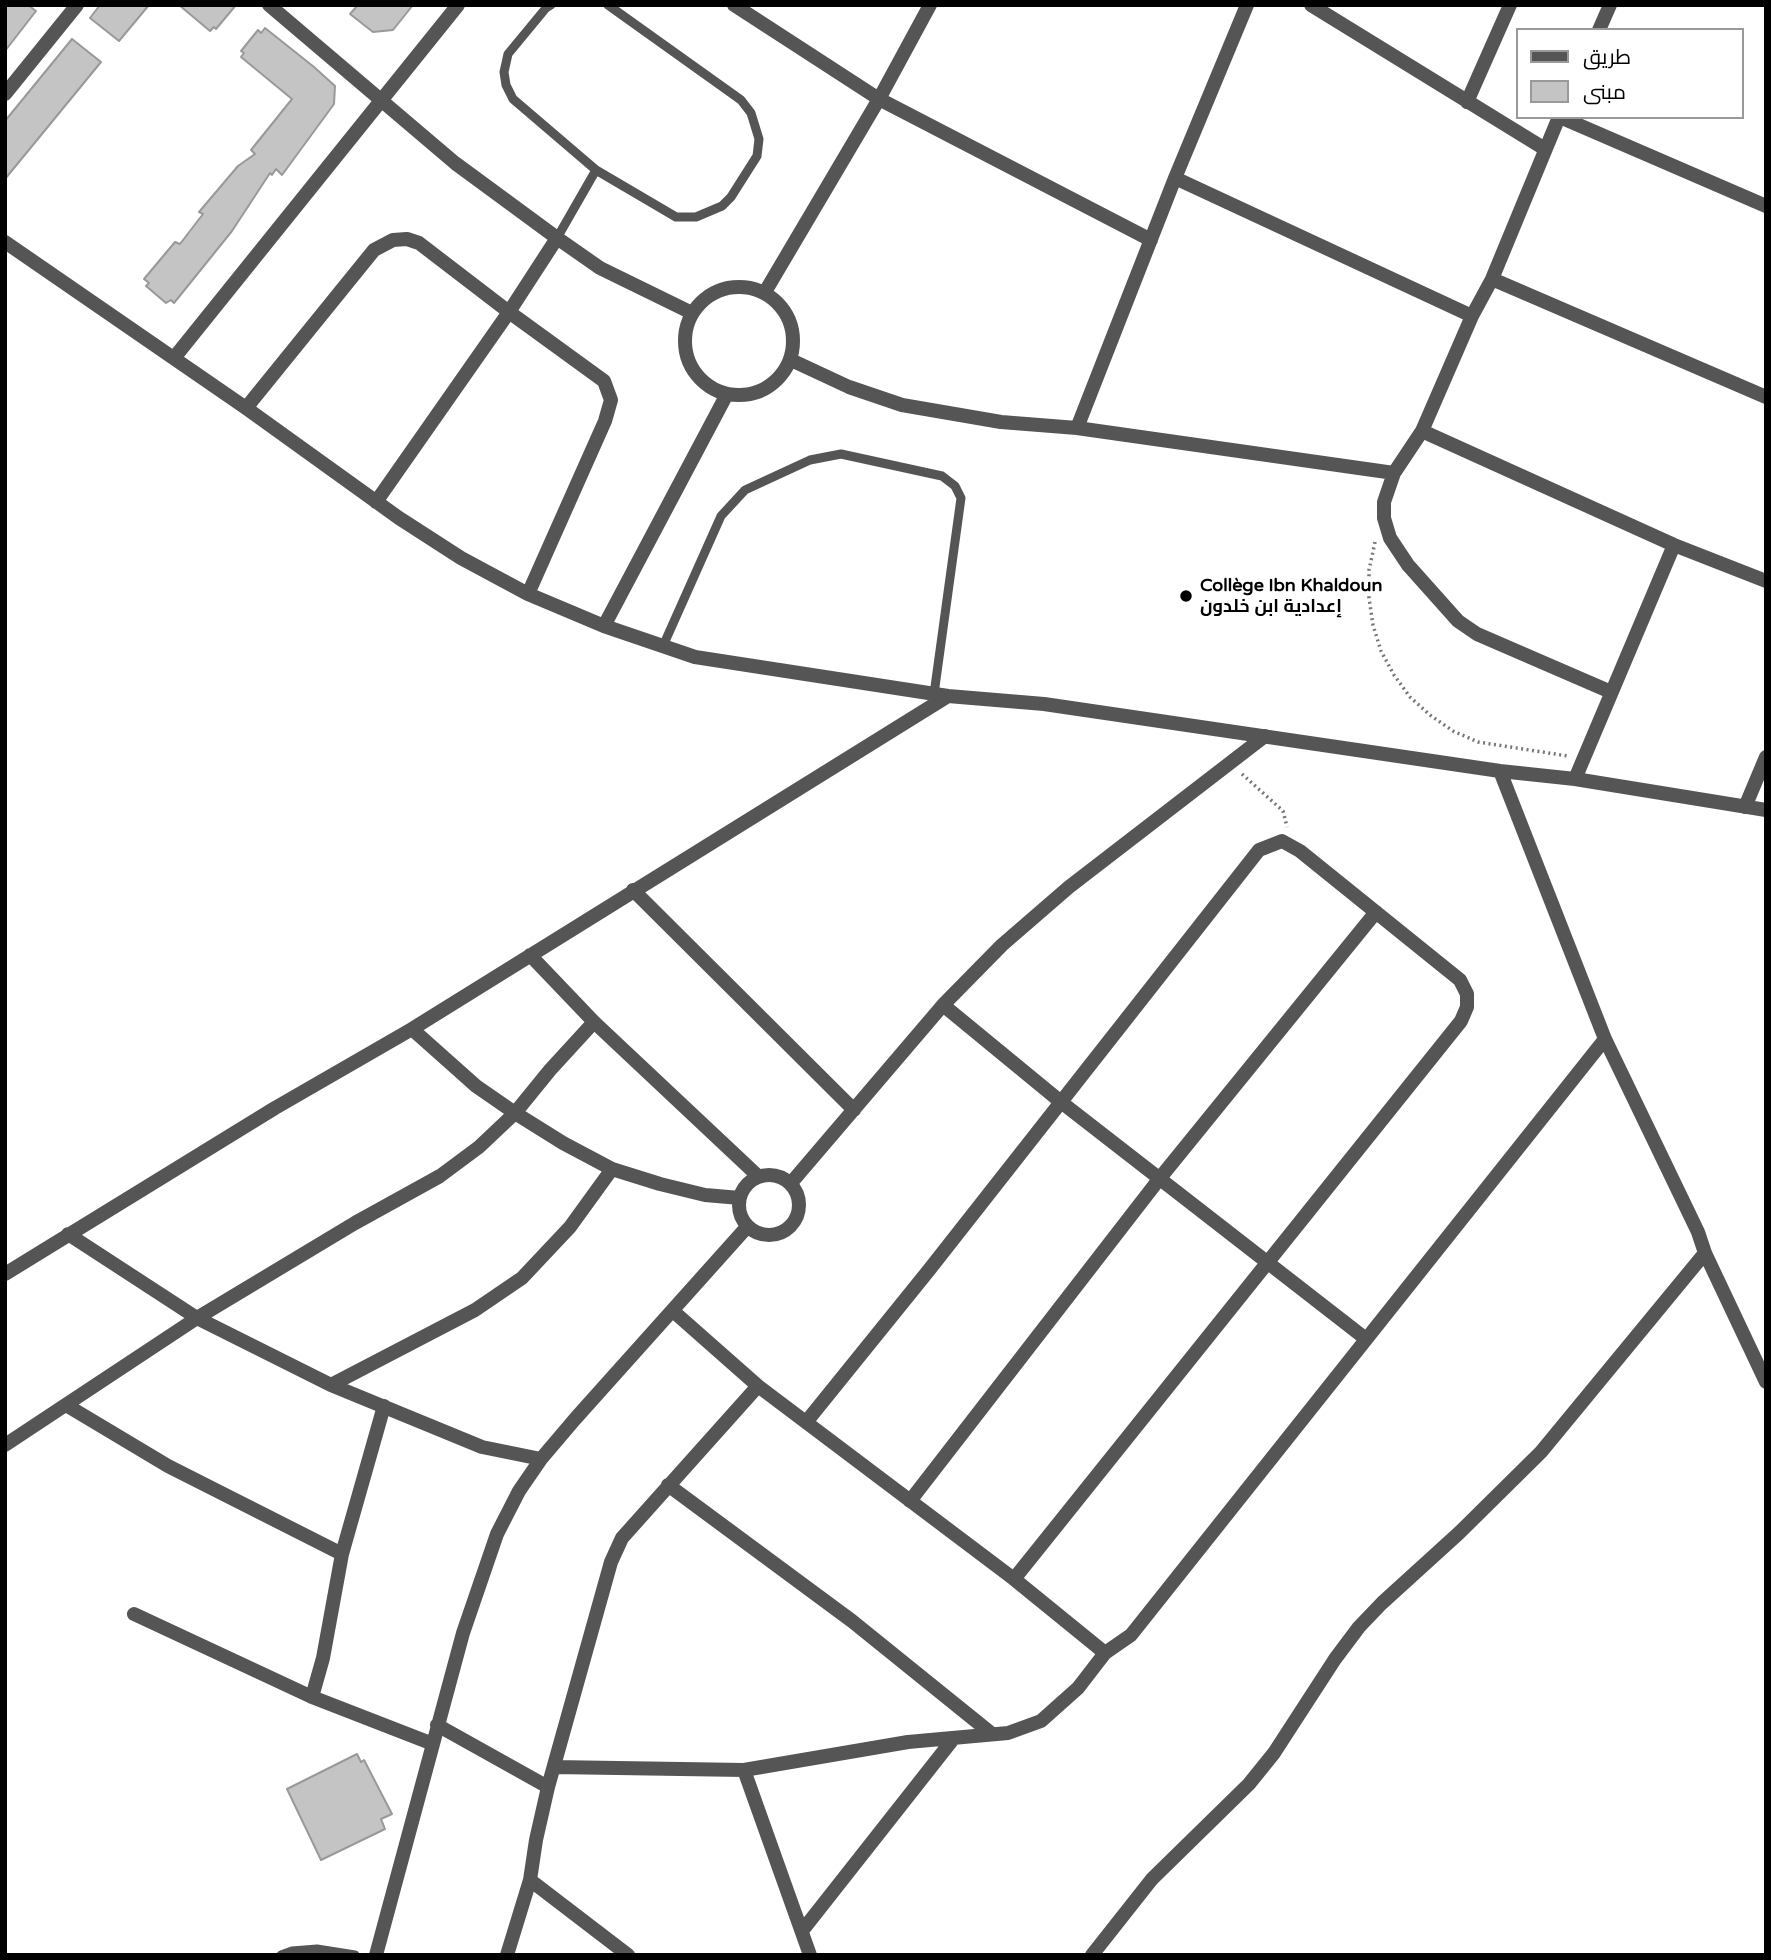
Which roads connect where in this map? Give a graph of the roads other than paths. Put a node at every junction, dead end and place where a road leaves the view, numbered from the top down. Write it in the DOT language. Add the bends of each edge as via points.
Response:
graph roads {
  1 [pos="77,5"];
  2 [pos="269,5"];
  3 [pos="458,5"];
  4 [pos="551,5"];
  5 [pos="608,5"];
  6 [pos="734,5"];
  7 [pos="930,5"];
  8 [pos="1247,5"];
  9 [pos="1311,5"];
  10 [pos="1510,5"];
  11 [pos="1610,5"];
  12 [pos="1600,28"];
  13 [pos="5,94"];
  14 [pos="879,99"];
  15 [pos="381,101"];
  16 [pos="1466,102"];
  17 [pos="1558,119"];
  18 [pos="1564,119"];
  19 [pos="1545,149"];
  20 [pos="596,170"];
  21 [pos="1175,178"];
  22 [pos="1766,206"];
  23 [pos="557,238"];
  24 [pos="1151,240"];
  25 [pos="5,242"];
  26 [pos="1493,279"];
  27 [pos="765,292"];
  28 [pos="509,313"];
  29 [pos="692,313"];
  30 [pos="1472,316"];
  31 [pos="174,358"];
  32 [pos="791,360"];
  33 [pos="727,394"];
  34 [pos="1766,397"];
  35 [pos="246,408"];
  36 [pos="1077,428"];
  37 [pos="1422,431"];
  38 [pos="1394,473"];
  39 [pos="376,502"];
  40 [pos="1674,545"];
  41 [pos="1766,581"];
  42 [pos="528,594"];
  43 [pos="604,626"];
  44 [pos="663,646"];
  45 [pos="1611,692"];
  46 [pos="941,695"];
  47 [pos="1265,736"];
  48 [pos="1766,757"];
  49 [pos="1500,771"];
  50 [pos="1576,779"];
  51 [pos="1745,807"];
  52 [pos="1766,810"];
  53 [pos="633,890"];
  54 [pos="1376,912"];
  55 [pos="530,955"];
  56 [pos="943,1005"];
  57 [pos="594,1022"];
  58 [pos="412,1029"];
  59 [pos="1605,1040"];
  60 [pos="1061,1102"];
  61 [pos="854,1110"];
  62 [pos="515,1114"];
  63 [pos="612,1168"];
  64 [pos="759,1177"];
  65 [pos="1160,1178"];
  66 [pos="791,1183"];
  67 [pos="740,1198"];
  68 [pos="747,1227"];
  69 [pos="68,1234"];
  70 [pos="1705,1253"];
  71 [pos="1269,1263"];
  72 [pos="5,1274"];
  73 [pos="673,1311"];
  74 [pos="197,1318"];
  75 [pos="1366,1339"];
  76 [pos="1766,1382"];
  77 [pos="331,1385"];
  78 [pos="758,1386"];
  79 [pos="66,1405"];
  80 [pos="384,1406"];
  81 [pos="807,1421"];
  82 [pos="5,1445"];
  83 [pos="541,1459"];
  84 [pos="668,1485"];
  85 [pos="910,1502"];
  86 [pos="342,1553"];
  87 [pos="1014,1579"];
  88 [pos="134,1614"];
  89 [pos="1105,1653"];
  90 [pos="312,1697"];
  91 [pos="437,1725"];
  92 [pos="992,1734"];
  93 [pos="954,1738"];
  94 [pos="433,1744"];
  95 [pos="554,1767"];
  96 [pos="744,1770"];
  97 [pos="548,1787"];
  98 [pos="530,1881"];
  99 [pos="802,1931"];
  100 [pos="281,1955"];
  101 [pos="355,1955"];
  102 [pos="376,1955"];
  103 [pos="507,1955"];
  104 [pos="628,1955"];
  105 [pos="810,1955"];
  106 [pos="1092,1955"];
  1 -- 13 [label="street"];
  2 -- 15 [label="street"];
  3 -- 15 [label="street"];
  4 -- 20 [label="lane" via="508,54 506,85 513,99"];
  5 -- 20 [label="lane" via="741,100 751,113 759,139 757,156 731,197 696,217 676,218"];
  6 -- 14 [label="street"];
  7 -- 14 [label="street"];
  8 -- 21 [label="street"];
  9 -- 16 [label="street"];
  10 -- 16 [label="street"];
  11 -- 12 [label="street"];
  14 -- 24 [label="street"];
  14 -- 27 [label="street"];
  15 -- 23 [label="street"];
  15 -- 31 [label="street"];
  16 -- 19 [label="street"];
  17 -- 19 [label="street"];
  18 -- 22 [label="street"];
  19 -- 26 [label="street"];
  20 -- 23 [label="lane"];
  21 -- 24 [label="street"];
  21 -- 30 [label="street"];
  23 -- 28 [label="street"];
  23 -- 29 [label="street" via="600,268"];
  24 -- 36 [label="street"];
  25 -- 31 [label="street"];
  26 -- 30 [label="street"];
  26 -- 34 [label="street"];
  27 -- 29 [label="street" via="745,286 724,288 706,297"];
  27 -- 32 [label="street" via="791,321"];
  28 -- 35 [label="street" via="419,243 393,240 374,250"];
  28 -- 39 [label="street"];
  28 -- 42 [label="street" via="604,381 611,400"];
  29 -- 33 [label="street" via="685,337 689,362 703,382"];
  30 -- 37 [label="street"];
  31 -- 35 [label="street"];
  32 -- 33 [label="street" via="776,382 753,394"];
  32 -- 36 [label="street" via="902,405 1001,422"];
  33 -- 43 [label="street"];
  35 -- 39 [label="street"];
  36 -- 38 [label="street"];
  37 -- 38 [label="street"];
  37 -- 40 [label="street"];
  38 -- 45 [label="street" via="1384,502 1390,538 1458,621 1477,634"];
  39 -- 42 [label="street" via="461,558"];
  40 -- 41 [label="street"];
  40 -- 45 [label="street"];
  42 -- 43 [label="street"];
  43 -- 44 [label="street"];
  44 -- 46 [label="street" via="731,664"];
  44 -- 46 [label="lane" via="721,516 745,490 810,460 841,454 942,475 961,498"];
  45 -- 50 [label="street"];
  46 -- 47 [label="street" via="1044,704"];
  46 -- 53 [label="street"];
  47 -- 49 [label="street"];
  47 -- 56 [label="street" via="1069,887"];
  48 -- 51 [label="street"];
  49 -- 50 [label="street"];
  49 -- 59 [label="street"];
  50 -- 51 [label="street"];
  51 -- 52 [label="street"];
  53 -- 55 [label="street"];
  53 -- 61 [label="street"];
  54 -- 60 [label="street" via="1300,850 1282,841 1259,850"];
  54 -- 65 [label="street"];
  54 -- 71 [label="street" via="1460,980 1467,1007 1461,1021"];
  55 -- 57 [label="street"];
  55 -- 58 [label="street"];
  56 -- 60 [label="street"];
  56 -- 61 [label="street"];
  57 -- 62 [label="street"];
  57 -- 64 [label="street"];
  58 -- 62 [label="street"];
  58 -- 69 [label="street"];
  59 -- 70 [label="street"];
  59 -- 75 [label="street"];
  60 -- 65 [label="street"];
  60 -- 81 [label="street"];
  61 -- 66 [label="street"];
  62 -- 63 [label="street"];
  62 -- 74 [label="street" via="440,1176"];
  63 -- 67 [label="street" via="705,1195"];
  63 -- 77 [label="street" via="570,1227 522,1278 475,1310"];
  64 -- 66 [label="street" via="779,1176"];
  64 -- 67 [label="street" via="743,1189"];
  65 -- 71 [label="street"];
  65 -- 85 [label="street"];
  66 -- 68 [label="street" via="800,1208 792,1226 765,1236"];
  67 -- 68 [label="street"];
  68 -- 73 [label="street"];
  69 -- 72 [label="street"];
  69 -- 74 [label="street"];
  70 -- 76 [label="street"];
  70 -- 106 [label="street" via="1541,1452 1359,1627 1249,1784 1152,1879"];
  71 -- 75 [label="street"];
  71 -- 87 [label="street"];
  73 -- 78 [label="street"];
  73 -- 83 [label="street"];
  74 -- 77 [label="street"];
  74 -- 79 [label="street"];
  75 -- 89 [label="street" via="1131,1635"];
  77 -- 80 [label="street"];
  78 -- 81 [label="street"];
  78 -- 84 [label="street"];
  79 -- 82 [label="street"];
  79 -- 86 [label="street" via="168,1466"];
  80 -- 83 [label="street" via="482,1447"];
  80 -- 86 [label="street"];
  81 -- 85 [label="street"];
  83 -- 91 [label="street" via="497,1534"];
  84 -- 92 [label="street" via="852,1621"];
  84 -- 95 [label="street" via="622,1538 611,1562"];
  85 -- 87 [label="street"];
  86 -- 90 [label="street"];
  87 -- 89 [label="street"];
  88 -- 90 [label="street"];
  89 -- 92 [label="street" via="1078,1688 1041,1721"];
  90 -- 94 [label="street"];
  91 -- 94 [label="street"];
  91 -- 97 [label="street"];
  92 -- 93 [label="street"];
  93 -- 96 [label="street"];
  93 -- 99 [label="street"];
  94 -- 102 [label="street"];
  95 -- 96 [label="street"];
  95 -- 97 [label="street"];
  96 -- 99 [label="street"];
  97 -- 98 [label="street"];
  98 -- 103 [label="street"];
  98 -- 104 [label="street"];
  99 -- 105 [label="street"];
  100 -- 101 [label="lane" via="317,1949"];
}
